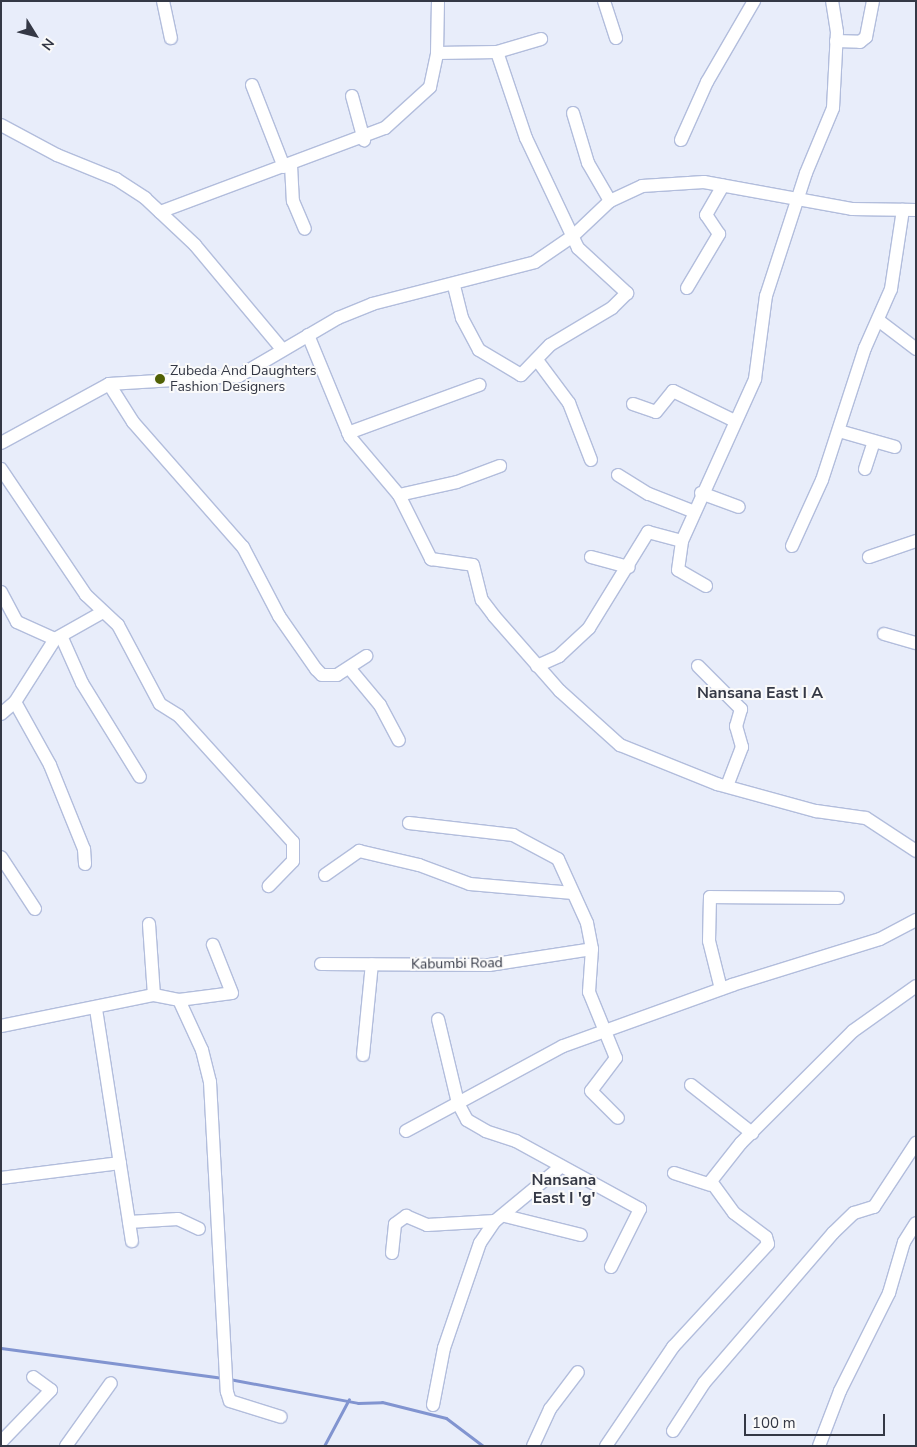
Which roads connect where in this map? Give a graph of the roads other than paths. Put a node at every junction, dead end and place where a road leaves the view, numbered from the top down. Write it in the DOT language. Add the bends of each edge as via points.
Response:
graph roads {
  1 [pos="163,1"];
  2 [pos="438,1"];
  3 [pos="604,1"];
  4 [pos="754,1"];
  5 [pos="832,1"];
  6 [pos="874,1"];
  7 [pos="171,38"];
  8 [pos="616,38"];
  9 [pos="542,39"];
  10 [pos="836,41"];
  11 [pos="497,52"];
  12 [pos="437,53"];
  13 [pos="252,85"];
  14 [pos="352,96"];
  15 [pos="573,112"];
  16 [pos="1,124"];
  17 [pos="364,140"];
  18 [pos="682,140"];
  19 [pos="288,166"];
  20 [pos="723,185"];
  21 [pos="799,200"];
  22 [pos="610,201"];
  23 [pos="910,210"];
  24 [pos="160,212"];
  25 [pos="305,229"];
  26 [pos="573,236"];
  27 [pos="454,285"];
  28 [pos="687,288"];
  29 [pos="878,320"];
  30 [pos="308,335"];
  31 [pos="282,349"];
  32 [pos="916,349"];
  33 [pos="537,360"];
  34 [pos="109,384"];
  35 [pos="479,386"];
  36 [pos="633,404"];
  37 [pos="735,421"];
  38 [pos="839,431"];
  39 [pos="348,434"];
  40 [pos="874,441"];
  41 [pos="1,443"];
  42 [pos="895,447"];
  43 [pos="591,460"];
  44 [pos="500,466"];
  45 [pos="1,469"];
  46 [pos="865,469"];
  47 [pos="618,474"];
  48 [pos="701,493"];
  49 [pos="398,495"];
  50 [pos="739,507"];
  51 [pos="692,511"];
  52 [pos="682,541"];
  53 [pos="916,541"];
  54 [pos="792,546"];
  55 [pos="591,557"];
  56 [pos="869,557"];
  57 [pos="629,568"];
  58 [pos="706,586"];
  59 [pos="1,592"];
  60 [pos="103,612"];
  61 [pos="884,634"];
  62 [pos="58,639"];
  63 [pos="916,643"];
  64 [pos="366,656"];
  65 [pos="537,666"];
  66 [pos="698,666"];
  67 [pos="350,669"];
  68 [pos="15,702"];
  69 [pos="1,714"];
  70 [pos="399,740"];
  71 [pos="140,777"];
  72 [pos="728,784"];
  73 [pos="409,822"];
  74 [pos="916,851"];
  75 [pos="1,857"];
  76 [pos="85,864"];
  77 [pos="325,875"];
  78 [pos="269,886"];
  79 [pos="573,893"];
  80 [pos="838,898"];
  81 [pos="35,909"];
  82 [pos="916,920"];
  83 [pos="149,924"];
  84 [pos="213,945"];
  85 [pos="592,949"];
  86 [pos="321,964"];
  87 [pos="372,964"];
  88 [pos="916,986"];
  89 [pos="721,989"];
  90 [pos="154,995"];
  91 [pos="179,1000"];
  92 [pos="96,1009"];
  93 [pos="438,1019"];
  94 [pos="1,1026"];
  95 [pos="606,1031"];
  96 [pos="363,1055"];
  97 [pos="691,1084"];
  98 [pos="458,1102"];
  99 [pos="618,1118"];
  100 [pos="406,1131"];
  101 [pos="752,1133"];
  102 [pos="916,1143"];
  103 [pos="120,1163"];
  104 [pos="559,1168"];
  105 [pos="674,1173"];
  106 [pos="1,1178"];
  107 [pos="710,1185"];
  108 [pos="500,1218"];
  109 [pos="129,1222"];
  110 [pos="916,1223"];
  111 [pos="200,1229"];
  112 [pos="581,1235"];
  113 [pos="132,1241"];
  114 [pos="392,1253"];
  115 [pos="611,1267"];
  116 [pos="578,1372"];
  117 [pos="33,1376"];
  118 [pos="111,1383"];
  119 [pos="433,1405"];
  120 [pos="282,1417"];
  121 [pos="673,1431"];
  122 [pos="1,1442"];
  123 [pos="66,1446"];
  124 [pos="533,1446"];
  125 [pos="606,1446"];
  126 [pos="819,1446"];
  1 -- 7 [label="street"];
  2 -- 12 [label="street"];
  3 -- 8 [label="street"];
  4 -- 18 [label="street" via="707,82"];
  5 -- 10 [label="street"];
  6 -- 10 [label="street" via="866,37 860,42"];
  9 -- 11 [label="street"];
  10 -- 21 [label="street" via="833,108"];
  11 -- 12 [label="street"];
  11 -- 26 [label="street" via="526,138"];
  12 -- 17 [label="street" via="430,87"];
  13 -- 19 [label="street"];
  14 -- 17 [label="street"];
  15 -- 22 [label="street" via="588,163"];
  16 -- 24 [label="street" via="57,155 116,179"];
  17 -- 19 [label="street"];
  19 -- 24 [label="street"];
  19 -- 25 [label="street" via="293,201"];
  20 -- 21 [label="street"];
  20 -- 22 [label="street" via="688,182 642,186"];
  20 -- 28 [label="street" via="706,215 719,234"];
  21 -- 23 [label="street" via="852,208"];
  21 -- 37 [label="street" via="762,312 755,379"];
  22 -- 26 [label="street"];
  23 -- 29 [label="street" via="897,266"];
  24 -- 31 [label="street" via="195,245"];
  26 -- 27 [label="street" via="535,262"];
  26 -- 33 [label="street" via="587,259 627,293 612,308 550,345"];
  27 -- 30 [label="street" via="346,309"];
  27 -- 33 [label="street" via="462,318 485,357 521,375"];
  29 -- 32 [label="street"];
  29 -- 38 [label="street"];
  30 -- 31 [label="street"];
  30 -- 39 [label="street"];
  31 -- 34 [label="street" via="239,376"];
  33 -- 43 [label="street" via="569,403"];
  34 -- 41 [label="street"];
  34 -- 67 [label="street" via="133,422 243,546 278,616 316,669 330,676"];
  35 -- 39 [label="street"];
  36 -- 37 [label="street" via="656,412 673,391"];
  37 -- 48 [label="street"];
  38 -- 40 [label="street"];
  38 -- 54 [label="street"];
  39 -- 49 [label="street"];
  40 -- 42 [label="street"];
  40 -- 46 [label="street"];
  44 -- 49 [label="street" via="449,484"];
  45 -- 60 [label="street" via="86,595"];
  47 -- 51 [label="street" via="649,494"];
  48 -- 50 [label="street"];
  48 -- 51 [label="street"];
  49 -- 65 [label="street" via="431,559 473,565 482,600"];
  51 -- 52 [label="street"];
  52 -- 57 [label="street" via="648,532"];
  52 -- 58 [label="street" via="678,570"];
  53 -- 56 [label="street"];
  55 -- 57 [label="street"];
  57 -- 65 [label="street" via="589,628 559,656"];
  59 -- 62 [label="street" via="17,622"];
  60 -- 62 [label="street"];
  60 -- 78 [label="street" via="118,625 160,704 179,716 293,842 293,861"];
  61 -- 63 [label="street"];
  62 -- 68 [label="street"];
  62 -- 71 [label="street"];
  64 -- 67 [label="street"];
  65 -- 72 [label="street" via="620,745 686,768 700,778"];
  66 -- 72 [label="street" via="741,710 736,726 742,747"];
  67 -- 70 [label="street" via="380,705"];
  68 -- 69 [label="street"];
  68 -- 76 [label="street" via="50,765 84,849"];
  72 -- 74 [label="street" via="816,810 866,818"];
  73 -- 79 [label="street" via="512,835 558,859"];
  75 -- 81 [label="street"];
  77 -- 79 [label="street" via="359,851 419,864 470,884"];
  79 -- 85 [label="street" via="587,923"];
  80 -- 89 [label="street" via="710,897 709,941"];
  82 -- 89 [label="street" via="880,939"];
  83 -- 90 [label="street"];
  84 -- 91 [label="street" via="232,994"];
  85 -- 87 [label="street, Kabumbi Road" via="488,965"];
  85 -- 95 [label="street" via="589,992"];
  86 -- 87 [label="street, Kabumbi Road"];
  87 -- 96 [label="street"];
  88 -- 101 [label="street" via="871,1015"];
  89 -- 95 [label="street"];
  90 -- 91 [label="street"];
  90 -- 92 [label="street"];
  91 -- 120 [label="street" via="202,1050 210,1082 226,1378 230,1401"];
  92 -- 94 [label="street"];
  92 -- 103 [label="street"];
  93 -- 98 [label="street"];
  95 -- 98 [label="street" via="511,1071"];
  95 -- 99 [label="street" via="616,1058 591,1091"];
  97 -- 101 [label="street"];
  98 -- 100 [label="street"];
  98 -- 104 [label="street" via="467,1120 516,1140"];
  101 -- 107 [label="street"];
  102 -- 121 [label="street" via="874,1207 854,1213 833,1233 704,1383"];
  103 -- 106 [label="street"];
  103 -- 109 [label="street"];
  104 -- 108 [label="street"];
  104 -- 115 [label="street" via="600,1186 642,1212"];
  105 -- 107 [label="street"];
  107 -- 125 [label="street" via="768,1244 673,1347"];
  108 -- 112 [label="street"];
  108 -- 114 [label="street" via="427,1225 401,1218 395,1224"];
  108 -- 119 [label="street" via="480,1243 444,1348"];
  109 -- 111 [label="street" via="178,1219"];
  109 -- 113 [label="street"];
  110 -- 126 [label="street" via="904,1242 889,1293 840,1391"];
  116 -- 124 [label="street" via="550,1409"];
  117 -- 122 [label="street" via="51,1390"];
  118 -- 123 [label="street"];
}
